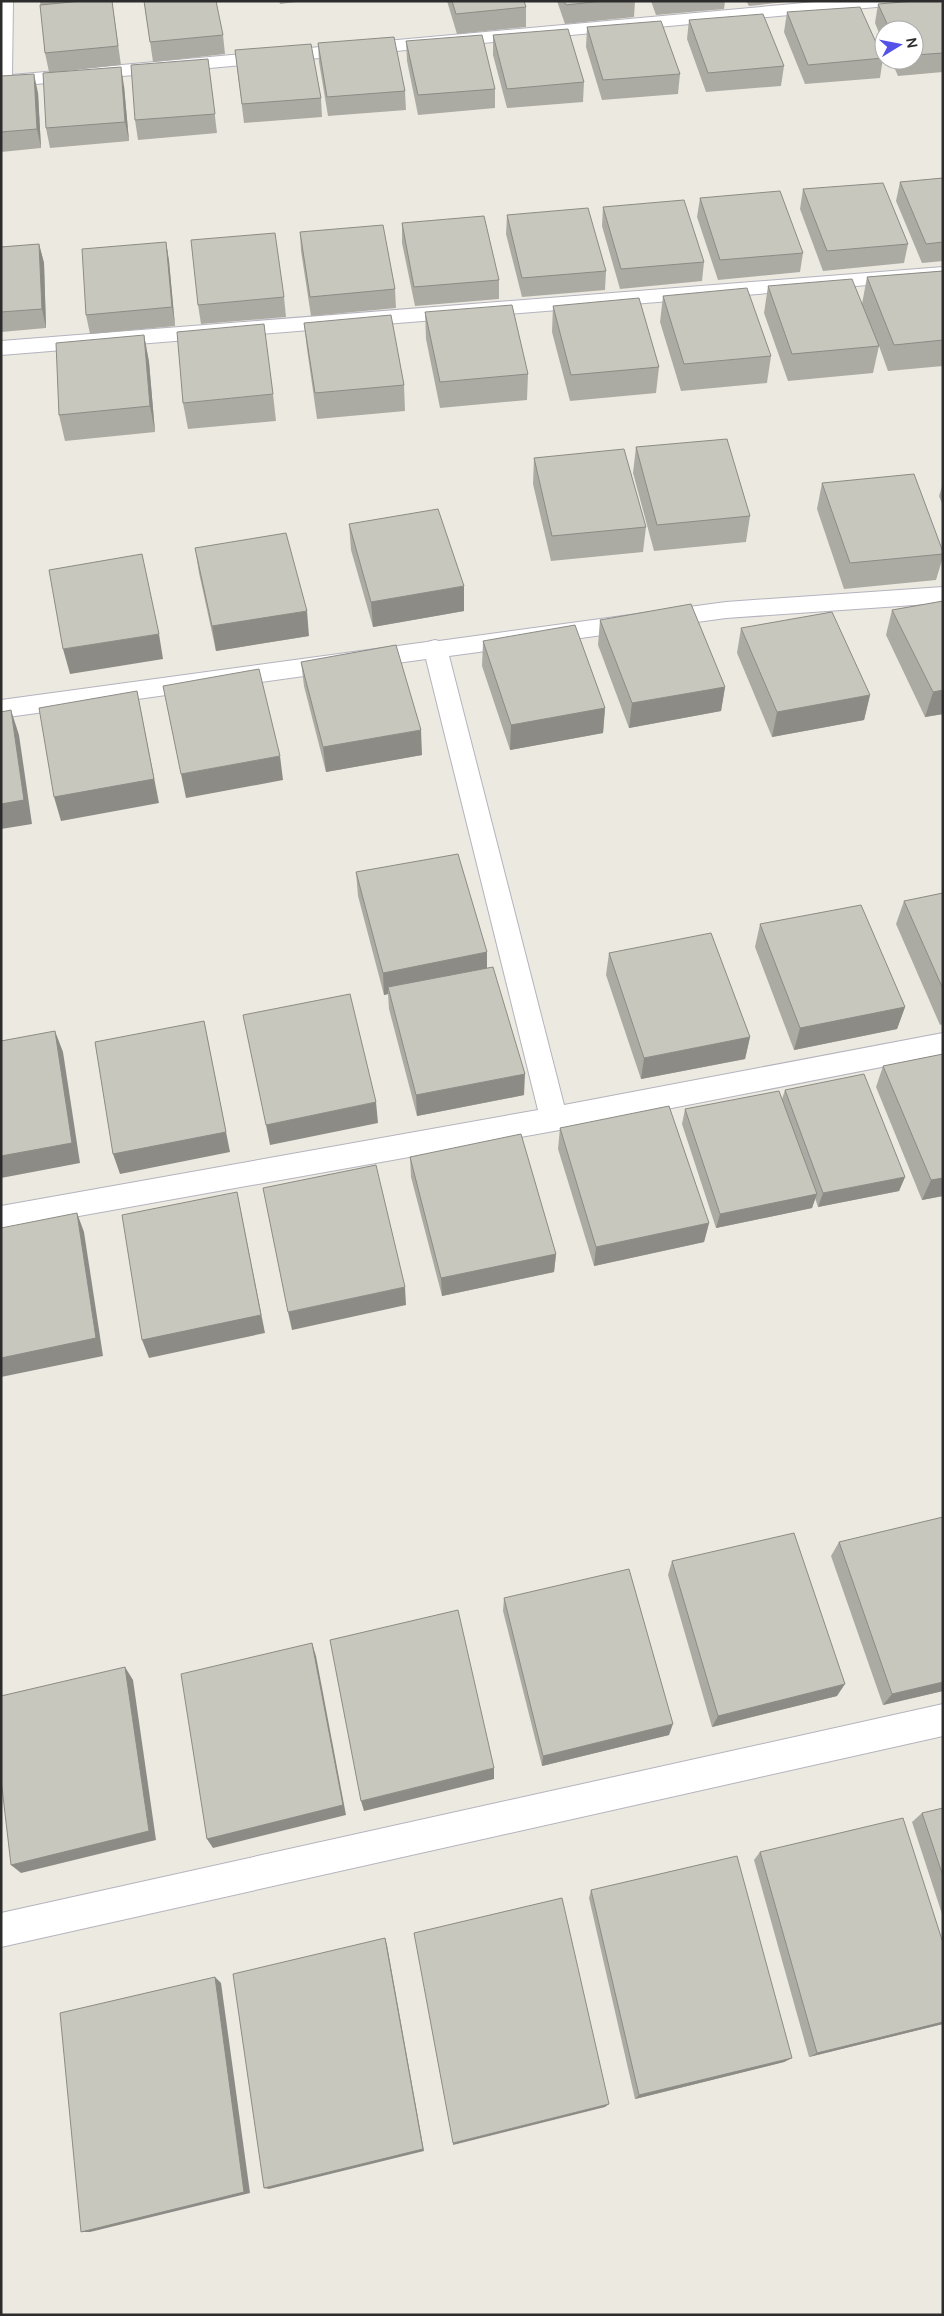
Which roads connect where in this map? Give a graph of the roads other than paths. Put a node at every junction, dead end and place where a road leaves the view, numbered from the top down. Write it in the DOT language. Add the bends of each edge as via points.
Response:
graph roads {
  1 [pos="4,1"];
  2 [pos="887,1"];
  3 [pos="2,82"];
  4 [pos="943,273"];
  5 [pos="1,348"];
  6 [pos="943,595"];
  7 [pos="435,648"];
  8 [pos="1,709"];
  9 [pos="943,1044"];
  10 [pos="554,1119"];
  11 [pos="1,1218"];
  12 [pos="943,1720"];
  13 [pos="1,1930"];
  1 -- 3 [label="street"];
  2 -- 3 [label="street"];
  4 -- 5 [label="street"];
  6 -- 7 [label="street" via="726,610"];
  7 -- 8 [label="street"];
  7 -- 10 [label="street"];
  9 -- 10 [label="street"];
  10 -- 11 [label="street"];
  12 -- 13 [label="street"];
}
